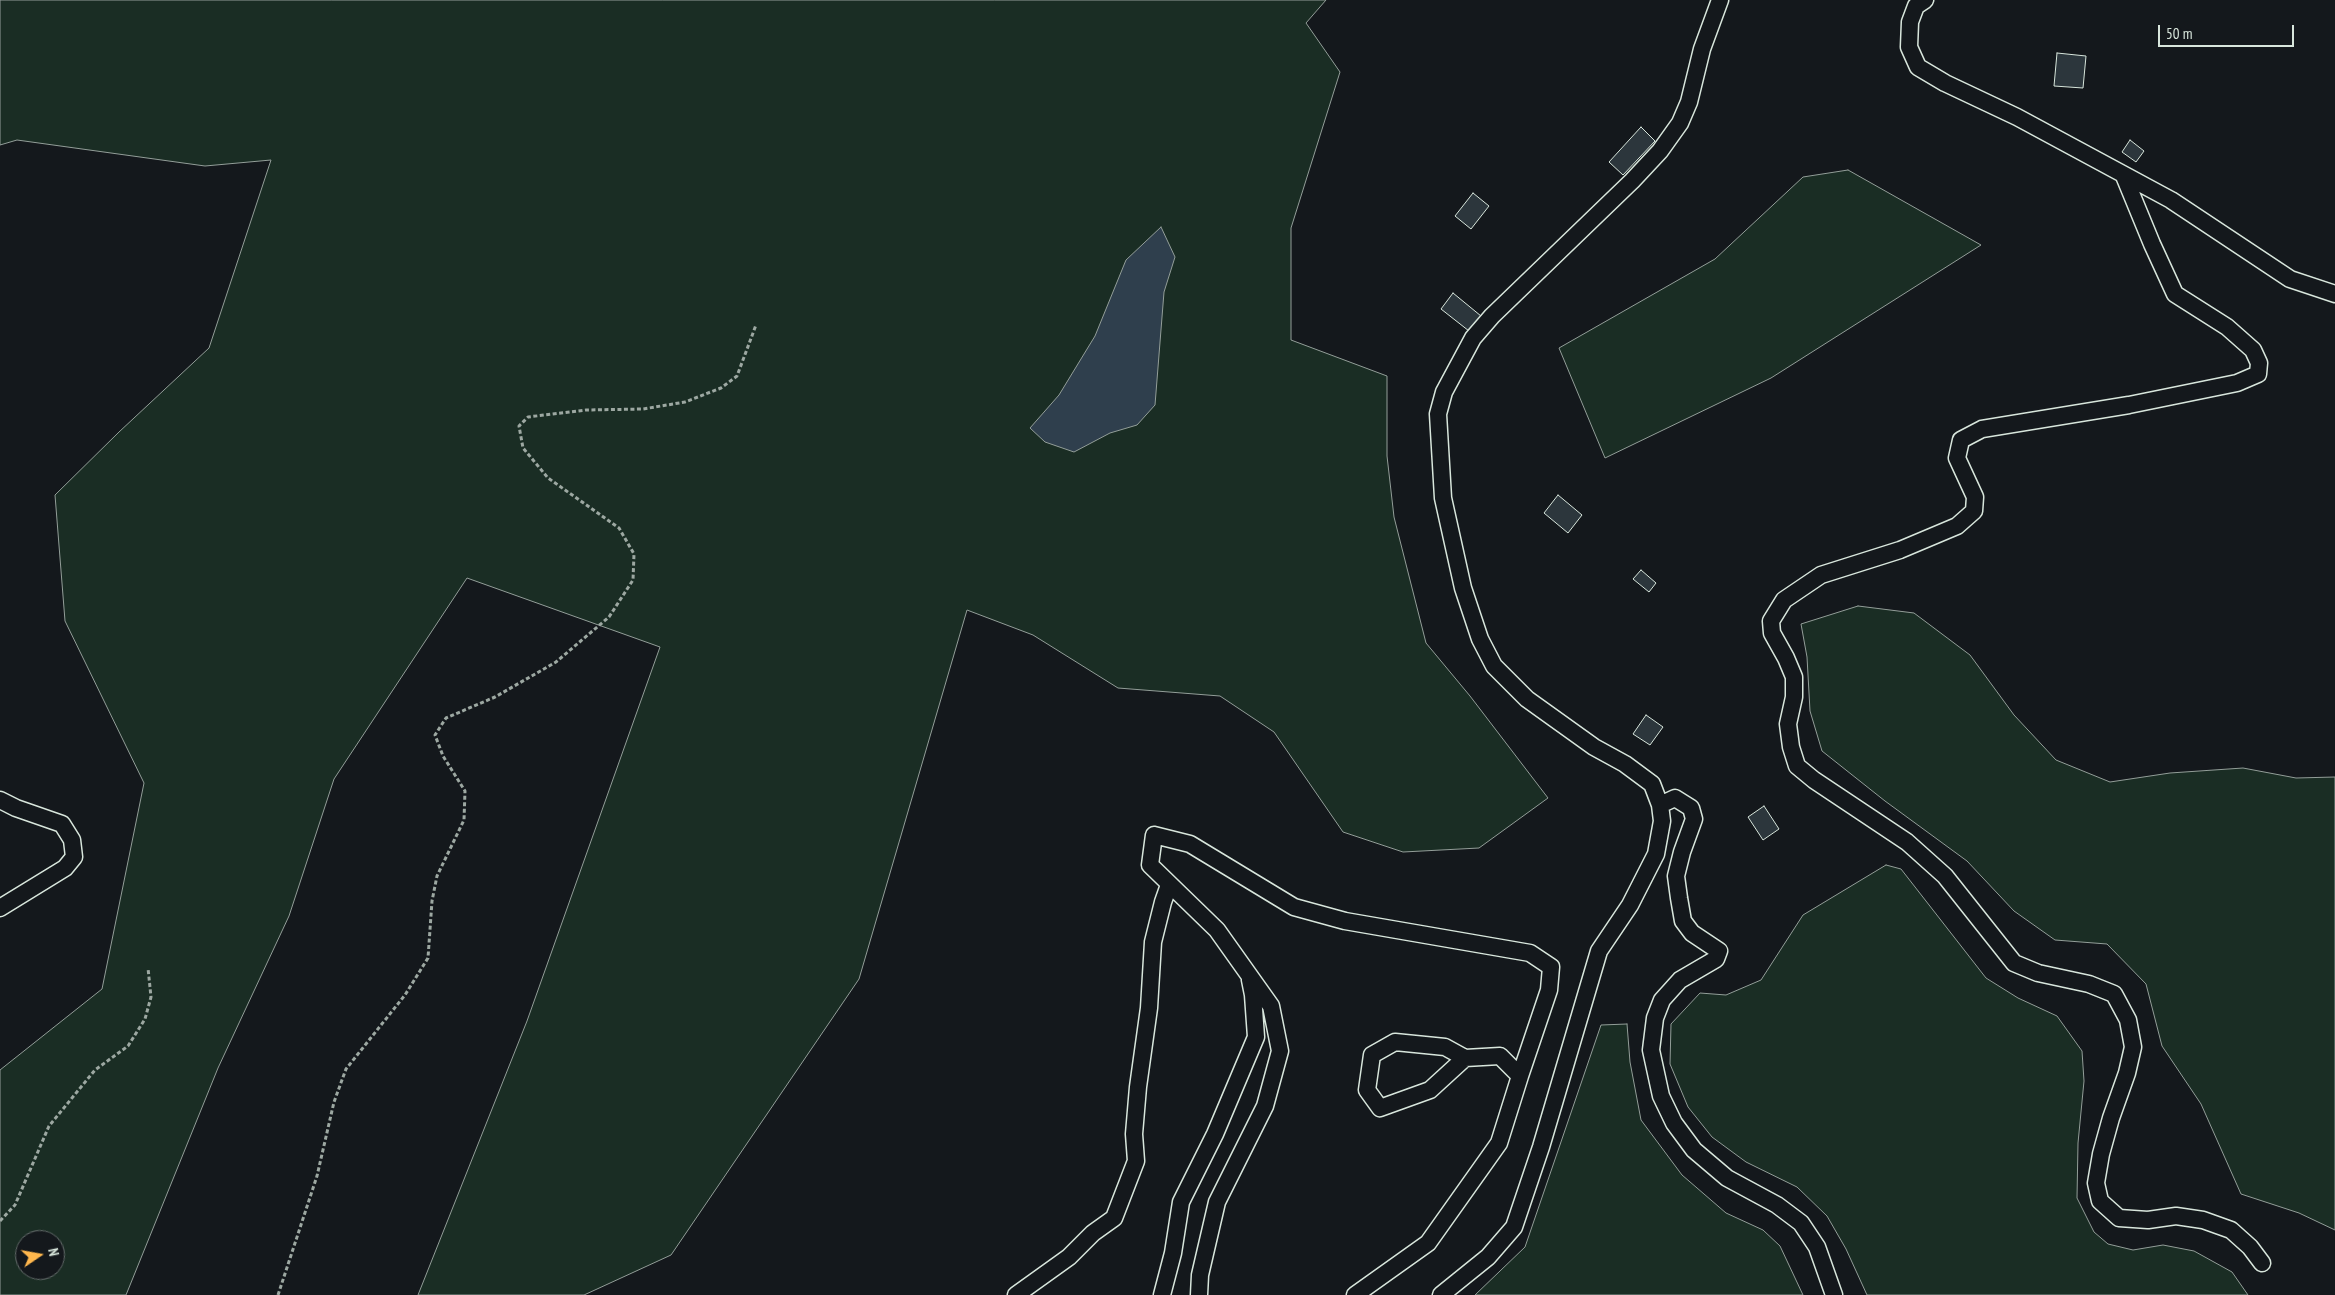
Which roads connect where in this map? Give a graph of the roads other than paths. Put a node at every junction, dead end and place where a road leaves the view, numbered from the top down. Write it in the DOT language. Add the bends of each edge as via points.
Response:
graph roads {
  1 [pos="1721,0"];
  2 [pos="1924,0"];
  3 [pos="2124,176"];
  4 [pos="2335,294"];
  5 [pos="0,800"];
  6 [pos="1660,805"];
  7 [pos="1170,885"];
  8 [pos="0,908"];
  9 [pos="1249,975"];
  10 [pos="1465,1058"];
  11 [pos="1520,1076"];
  12 [pos="2262,1263"];
  13 [pos="1016,1295"];
  14 [pos="1162,1295"];
  15 [pos="1199,1295"];
  16 [pos="1355,1295"];
  17 [pos="1441,1295"];
  18 [pos="1834,1295"];
  1 -- 6 [label="street" via="1702,49 1680,124 1632,181 1472,338 1444,392 1438,414 1443,498 1463,588 1480,639 1494,666 1527,699 1594,748 1626,764 1652,784"];
  2 -- 3 [label="street" via="1916,6 1910,22 1909,47 1918,67"];
  3 -- 4 [label="street" via="2171,200 2290,279"];
  3 -- 12 [label="street" via="2176,294 2227,327 2252,350 2259,363 2258,374 2228,385 1982,430 1961,440 1957,458 1975,497 1974,511 1957,526 1900,550 1821,576 1784,600 1771,621 1772,633 1794,677 1794,697 1788,724 1797,766 1907,842 1944,876 2014,962 2038,973 2089,984 2114,994 2128,1020 2134,1047 2102,1154 2096,1183 2100,1201 2119,1218 2148,1220 2176,1216 2203,1220 2231,1230"];
  5 -- 8 [label="street" via="62,824 72,840 74,858 65,868"];
  6 -- 17 [label="street" via="1662,821 1656,854 1630,905 1599,951 1514,1227 1488,1257"];
  6 -- 18 [label="street" via="1675,798 1691,808 1694,820 1676,876 1679,898 1684,921 1692,933 1719,951 1716,959 1680,980 1662,1000 1655,1018 1652,1050 1661,1096 1674,1124 1694,1150 1727,1178 1777,1205 1801,1223 1817,1247"];
  7 -- 9 [label="street" via="1217,930"];
  7 -- 11 [label="street" via="1150,865 1154,835 1190,844 1294,907 1344,921 1530,953 1551,968 1549,990"];
  7 -- 13 [label="street" via="1162,902 1153,942 1149,1008 1134,1134 1136,1161 1114,1218 1069,1257"];
  9 -- 14 [label="street" via="1256,1037 1215,1134 1181,1202"];
  9 -- 15 [label="street" via="1271,1006 1280,1051 1265,1106 1216,1202 1200,1275"];
  10 -- 10 [label="street" via="1430,1090 1380,1108 1367,1090 1372,1055 1395,1042 1446,1047"];
  10 -- 11 [label="street" via="1500,1056"];
  11 -- 16 [label="street" via="1499,1143 1428,1243"];
}
